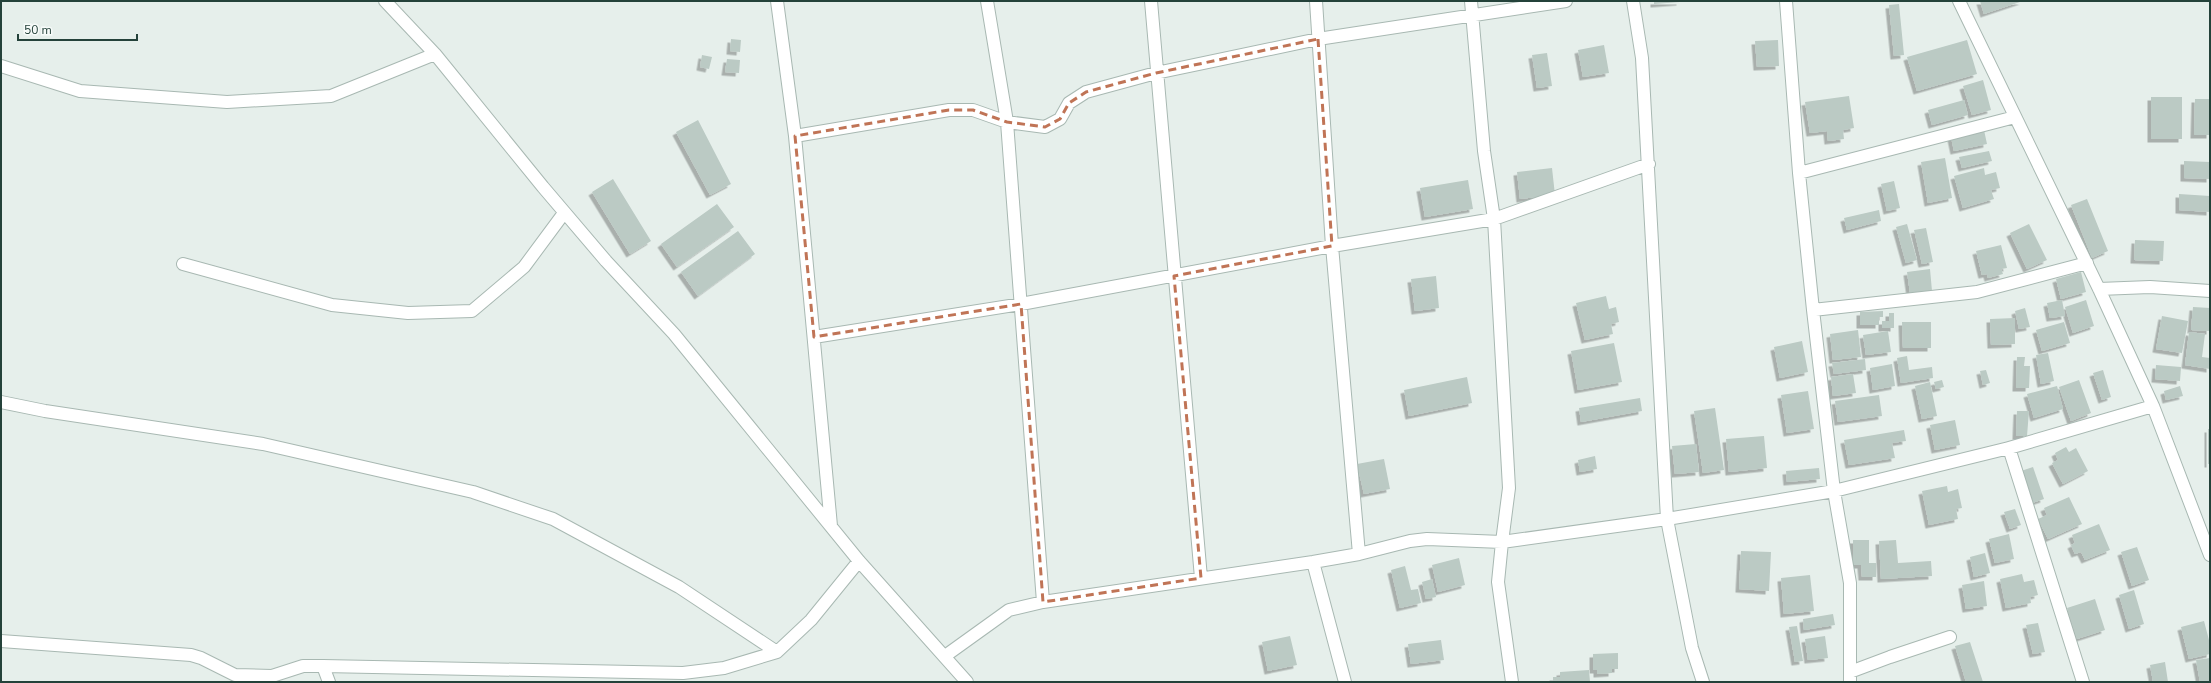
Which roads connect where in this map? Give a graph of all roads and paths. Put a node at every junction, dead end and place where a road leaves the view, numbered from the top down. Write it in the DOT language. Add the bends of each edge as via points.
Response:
graph roads {
  1 [pos="385,1"];
  2 [pos="777,1"];
  3 [pos="987,1"];
  4 [pos="1151,1"];
  5 [pos="1316,1"];
  6 [pos="1471,1"];
  7 [pos="1566,1"];
  8 [pos="1633,1"];
  9 [pos="1786,1"];
  10 [pos="1958,1"];
  11 [pos="1473,16"];
  12 [pos="1318,39"];
  13 [pos="435,54"];
  14 [pos="1,66"];
  15 [pos="1156,73"];
  16 [pos="2015,117"];
  17 [pos="1007,122"];
  18 [pos="795,136"];
  19 [pos="1649,164"];
  20 [pos="1799,173"];
  21 [pos="564,213"];
  22 [pos="1494,219"];
  23 [pos="1332,246"];
  24 [pos="2087,263"];
  25 [pos="183,264"];
  26 [pos="1174,276"];
  27 [pos="2100,289"];
  28 [pos="2210,291"];
  29 [pos="1021,304"];
  30 [pos="1813,310"];
  31 [pos="814,337"];
  32 [pos="1,402"];
  33 [pos="2153,406"];
  34 [pos="2009,448"];
  35 [pos="1834,491"];
  36 [pos="1667,519"];
  37 [pos="831,526"];
  38 [pos="1502,542"];
  39 [pos="1359,554"];
  40 [pos="2210,555"];
  41 [pos="859,561"];
  42 [pos="1313,562"];
  43 [pos="1201,578"];
  44 [pos="1043,602"];
  45 [pos="1950,638"];
  46 [pos="1,641"];
  47 [pos="777,652"];
  48 [pos="945,656"];
  49 [pos="323,666"];
  50 [pos="1850,677"];
  51 [pos="330,682"];
  52 [pos="967,682"];
  53 [pos="1345,682"];
  54 [pos="1512,682"];
  55 [pos="1703,682"];
  56 [pos="2083,682"];
  1 -- 13 [label="street"];
  2 -- 18 [label="street"];
  3 -- 17 [label="street"];
  4 -- 15 [label="street"];
  5 -- 12 [label="street"];
  6 -- 11 [label="street"];
  7 -- 11 [label="street"];
  8 -- 19 [label="street" via="1642,58"];
  9 -- 20 [label="street"];
  10 -- 16 [label="street"];
  11 -- 12 [label="street"];
  11 -- 22 [label="street" via="1484,151"];
  12 -- 15 [label="street"];
  12 -- 23 [label="street"];
  13 -- 14 [label="street" via="331,96 227,102 80,91"];
  13 -- 21 [label="street"];
  15 -- 17 [label="street" via="1086,92 1069,103 1060,119 1045,127"];
  15 -- 26 [label="street"];
  16 -- 20 [label="street"];
  16 -- 24 [label="street"];
  17 -- 18 [label="street" via="973,110 949,110"];
  17 -- 29 [label="street"];
  18 -- 31 [label="street"];
  19 -- 22 [label="street"];
  19 -- 36 [label="street"];
  20 -- 30 [label="street"];
  21 -- 25 [label="street" via="524,267 472,311 408,313 332,305"];
  21 -- 37 [label="street" via="708,373"];
  22 -- 23 [label="street"];
  22 -- 38 [label="street" via="1509,488"];
  23 -- 26 [label="street"];
  23 -- 39 [label="street"];
  24 -- 27 [label="street"];
  24 -- 30 [label="street" via="1977,292"];
  26 -- 29 [label="street"];
  26 -- 43 [label="street"];
  27 -- 28 [label="street" via="2150,287"];
  27 -- 33 [label="street"];
  29 -- 31 [label="street"];
  29 -- 44 [label="street"];
  30 -- 35 [label="street"];
  31 -- 37 [label="street"];
  32 -- 47 [label="street" via="263,444 473,492 553,518 679,587"];
  33 -- 34 [label="street"];
  33 -- 40 [label="street"];
  34 -- 35 [label="street"];
  34 -- 56 [label="street"];
  35 -- 36 [label="street"];
  35 -- 50 [label="street" via="1850,582"];
  36 -- 38 [label="street"];
  36 -- 55 [label="street" via="1692,648"];
  37 -- 41 [label="street"];
  38 -- 39 [label="street" via="1427,539"];
  38 -- 54 [label="street" via="1498,582"];
  39 -- 42 [label="street"];
  41 -- 47 [label="street" via="811,620"];
  41 -- 48 [label="street"];
  42 -- 43 [label="street"];
  42 -- 53 [label="street"];
  43 -- 44 [label="street"];
  44 -- 48 [label="street" via="1009,610"];
  45 -- 50 [label="street" via="1890,656"];
  46 -- 49 [label="street" via="191,656 201,658 235,675 272,676 303,666"];
  47 -- 49 [label="street" via="724,668 683,673"];
  48 -- 52 [label="street"];
  49 -- 51 [label="street"];
}
